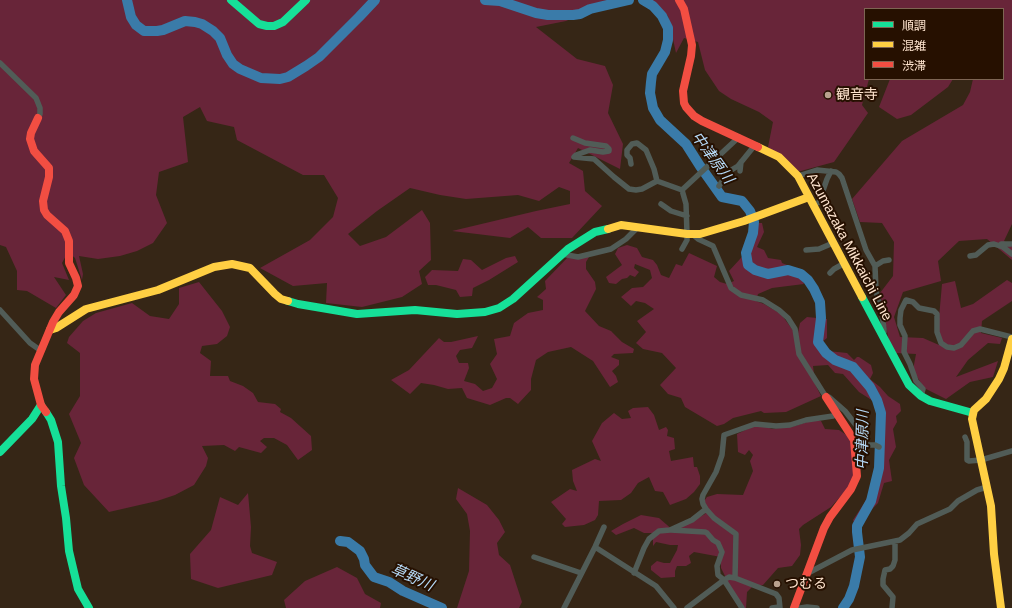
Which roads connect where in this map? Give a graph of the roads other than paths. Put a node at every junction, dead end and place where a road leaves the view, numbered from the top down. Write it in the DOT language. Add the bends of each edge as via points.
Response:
graph roads {
  1 [pos="231,0"];
  2 [pos="306,0"];
  3 [pos="679,0"];
  4 [pos="0,63"];
  5 [pos="38,118"];
  6 [pos="738,136"];
  7 [pos="573,138"];
  8 [pos="755,145"];
  9 [pos="742,161"];
  10 [pos="631,164"];
  11 [pos="831,171"];
  12 [pos="740,172"];
  13 [pos="798,176"];
  14 [pos="657,181"];
  15 [pos="719,186"];
  16 [pos="682,190"];
  17 [pos="809,197"];
  18 [pos="661,204"];
  19 [pos="813,205"];
  20 [pos="687,216"];
  21 [pos="637,228"];
  22 [pos="689,234"];
  23 [pos="833,243"];
  24 [pos="1012,244"];
  25 [pos="1000,246"];
  26 [pos="682,249"];
  27 [pos="806,250"];
  28 [pos="562,254"];
  29 [pos="1012,254"];
  30 [pos="970,256"];
  31 [pos="889,260"];
  32 [pos="843,264"];
  33 [pos="875,266"];
  34 [pos="830,273"];
  35 [pos="0,310"];
  36 [pos="50,330"];
  37 [pos="881,335"];
  38 [pos="1012,338"];
  39 [pos="40,350"];
  40 [pos="921,396"];
  41 [pos="826,397"];
  42 [pos="41,405"];
  43 [pos="973,413"];
  44 [pos="837,414"];
  45 [pos="965,437"];
  46 [pos="878,447"];
  47 [pos="1012,451"];
  48 [pos="0,452"];
  49 [pos="981,460"];
  50 [pos="987,487"];
  51 [pos="706,509"];
  52 [pos="604,527"];
  53 [pos="670,530"];
  54 [pos="895,542"];
  55 [pos="595,548"];
  56 [pos="534,557"];
  57 [pos="807,571"];
  58 [pos="634,572"];
  59 [pos="581,573"];
  60 [pos="735,578"];
  61 [pos="724,580"];
  62 [pos="779,607"];
  63 [pos="88,608"];
  64 [pos="564,608"];
  65 [pos="674,608"];
  66 [pos="687,608"];
  67 [pos="742,608"];
  68 [pos="772,608"];
  69 [pos="794,608"];
  70 [pos="800,608"];
  71 [pos="817,608"];
  72 [pos="892,608"];
  73 [pos="1001,608"];
  1 -- 2 [label="street" via="260,24 267,26 283,22"];
  3 -- 6 [label="street, Azumazaka Mikkaichi Line" via="684,9 692,45 683,91 684,103 690,112 702,121"];
  4 -- 5 [label="street" via="36,98 40,108"];
  5 -- 36 [label="street" via="30,139 34,151 49,168 43,201 44,210 68,236 70,267 78,286"];
  6 -- 8 [label="street, Azumazaka Mikkaichi Line"];
  6 -- 16 [label="street"];
  7 -- 14 [label="street" via="606,146 609,151 590,150 574,157 594,159 629,189 642,189"];
  8 -- 9 [label="street"];
  8 -- 13 [label="street, Azumazaka Mikkaichi Line" via="779,158"];
  9 -- 12 [label="street"];
  9 -- 15 [label="street" via="728,172"];
  10 -- 14 [label="street" via="627,150 632,144 637,143 646,150"];
  11 -- 13 [label="street" via="817,170"];
  11 -- 19 [label="street" via="819,202"];
  11 -- 33 [label="street" via="840,174 842,178 866,250"];
  13 -- 17 [label="street, Azumazaka Mikkaichi Line"];
  14 -- 16 [label="street"];
  16 -- 20 [label="street"];
  17 -- 19 [label="street, Azumazaka Mikkaichi Line"];
  17 -- 22 [label="street" via="709,232"];
  18 -- 20 [label="street" via="671,211"];
  19 -- 23 [label="street, Azumazaka Mikkaichi Line"];
  20 -- 22 [label="street"];
  21 -- 22 [label="street"];
  21 -- 28 [label="street" via="621,226 595,232"];
  21 -- 28 [label="street" via="611,249 578,256"];
  22 -- 26 [label="street"];
  22 -- 41 [label="street" via="713,246 731,288 741,295 763,300 788,318 795,329 799,354"];
  23 -- 27 [label="street" via="819,249"];
  23 -- 32 [label="street, Azumazaka Mikkaichi Line"];
  24 -- 25 [label="street"];
  25 -- 29 [label="street"];
  25 -- 30 [label="street" via="988,246 976,255"];
  28 -- 36 [label="street" via="513,299 499,308 485,312 457,314 415,310 361,314 298,304 278,296 250,268 223,264 158,290 86,309"];
  31 -- 33 [label="street"];
  32 -- 34 [label="street"];
  32 -- 37 [label="street, Azumazaka Mikkaichi Line"];
  33 -- 37 [label="street" via="876,290 884,329"];
  35 -- 39 [label="street" via="30,343"];
  36 -- 39 [label="street"];
  37 -- 40 [label="street, Azumazaka Mikkaichi Line" via="909,385"];
  38 -- 40 [label="street" via="980,329 973,331 954,348 947,347 941,343 937,332 937,314 906,300 900,318 905,336 904,352 922,389"];
  38 -- 43 [label="street" via="999,378 986,399"];
  39 -- 42 [label="street" via="33,374"];
  40 -- 43 [label="street, Azumazaka Mikkaichi Line"];
  41 -- 44 [label="street"];
  41 -- 46 [label="street" via="845,411 859,429 864,443"];
  42 -- 48 [label="street" via="32,419"];
  42 -- 63 [label="street" via="51,420 58,442 69,551 78,589"];
  43 -- 49 [label="street" via="973,425"];
  44 -- 51 [label="street" via="790,425 755,424 724,435 722,455 703,495"];
  44 -- 57 [label="street" via="854,440 857,476 851,489 830,517"];
  45 -- 49 [label="street" via="967,460"];
  47 -- 49 [label="street"];
  49 -- 50 [label="street"];
  50 -- 54 [label="street" via="958,501 950,510 917,524 906,536"];
  50 -- 73 [label="street"];
  51 -- 53 [label="street" via="692,520"];
  51 -- 60 [label="street" via="736,534"];
  52 -- 55 [label="street"];
  53 -- 58 [label="street" via="659,531 649,539"];
  53 -- 61 [label="street" via="705,532 718,543 722,552 717,572"];
  54 -- 57 [label="street" via="852,550 810,572"];
  54 -- 72 [label="street" via="895,560 893,566 885,570 883,579 883,585 893,597"];
  55 -- 58 [label="street"];
  55 -- 59 [label="street"];
  56 -- 59 [label="street"];
  57 -- 69 [label="street"];
  58 -- 65 [label="street" via="656,586"];
  59 -- 64 [label="street"];
  60 -- 61 [label="street" via="729,577"];
  60 -- 62 [label="street" via="776,594 779,598"];
  61 -- 66 [label="street"];
  61 -- 67 [label="street"];
  62 -- 68 [label="street"];
  70 -- 71 [label="street"];
}
